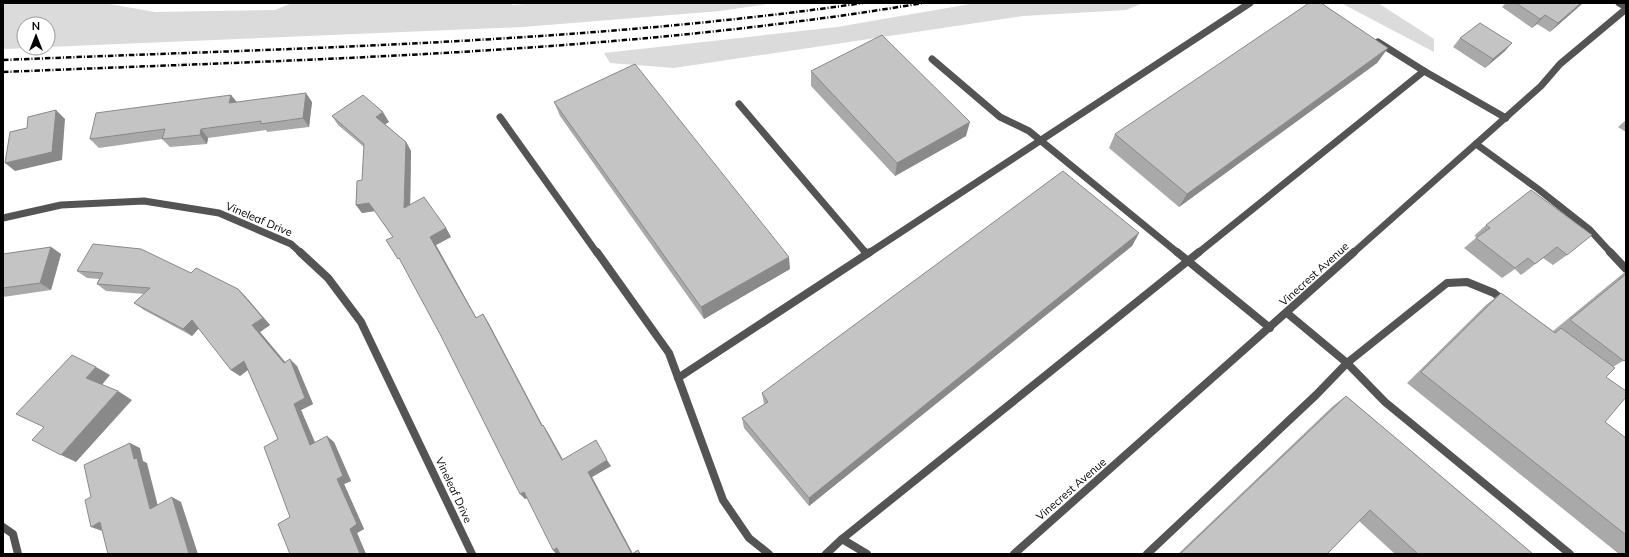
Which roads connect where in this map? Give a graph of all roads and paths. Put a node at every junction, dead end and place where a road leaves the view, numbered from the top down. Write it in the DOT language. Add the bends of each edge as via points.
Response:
graph roads {
  1 [pos="1250,3"];
  2 [pos="1619,3"];
  3 [pos="1626,8"];
  4 [pos="1370,37"];
  5 [pos="932,59"];
  6 [pos="1424,71"];
  7 [pos="739,104"];
  8 [pos="500,117"];
  9 [pos="1506,118"];
  10 [pos="1040,140"];
  11 [pos="1476,144"];
  12 [pos="3,218"];
  13 [pos="867,254"];
  14 [pos="1188,261"];
  15 [pos="1626,269"];
  16 [pos="1513,308"];
  17 [pos="1287,313"];
  18 [pos="1270,328"];
  19 [pos="1347,363"];
  20 [pos="678,378"];
  21 [pos="3,526"];
  22 [pos="842,539"];
  23 [pos="18,554"];
  24 [pos="472,554"];
  25 [pos="769,554"];
  26 [pos="826,554"];
  27 [pos="867,554"];
  28 [pos="1014,554"];
  29 [pos="1147,554"];
  30 [pos="1570,554"];
  1 -- 10 [label="street"];
  2 -- 3 [label="street"];
  3 -- 9 [label="street, Vinecrest Avenue" via="1560,64 1541,86"];
  4 -- 6 [label="street"];
  5 -- 10 [label="street" via="1000,117 1029,131"];
  6 -- 9 [label="street"];
  6 -- 14 [label="street"];
  7 -- 13 [label="street"];
  8 -- 20 [label="street" via="669,353"];
  9 -- 11 [label="street, Vinecrest Avenue"];
  10 -- 13 [label="street"];
  10 -- 14 [label="street"];
  11 -- 15 [label="street" via="1590,230"];
  11 -- 17 [label="street, Vinecrest Avenue"];
  12 -- 24 [label="street, Vineleaf Drive" via="61,205 144,201 219,213 291,244 328,278 362,322"];
  13 -- 20 [label="street"];
  14 -- 18 [label="street"];
  14 -- 22 [label="street"];
  16 -- 19 [label="street" via="1494,293 1467,282 1447,283"];
  17 -- 18 [label="street, Vinecrest Avenue"];
  17 -- 19 [label="street"];
  18 -- 28 [label="street, Vinecrest Avenue"];
  19 -- 29 [label="street"];
  19 -- 30 [label="street" via="1385,402"];
  20 -- 25 [label="street" via="723,500 749,538"];
  21 -- 23 [label="street" via="13,534"];
  22 -- 26 [label="street"];
  22 -- 27 [label="street"];
}
